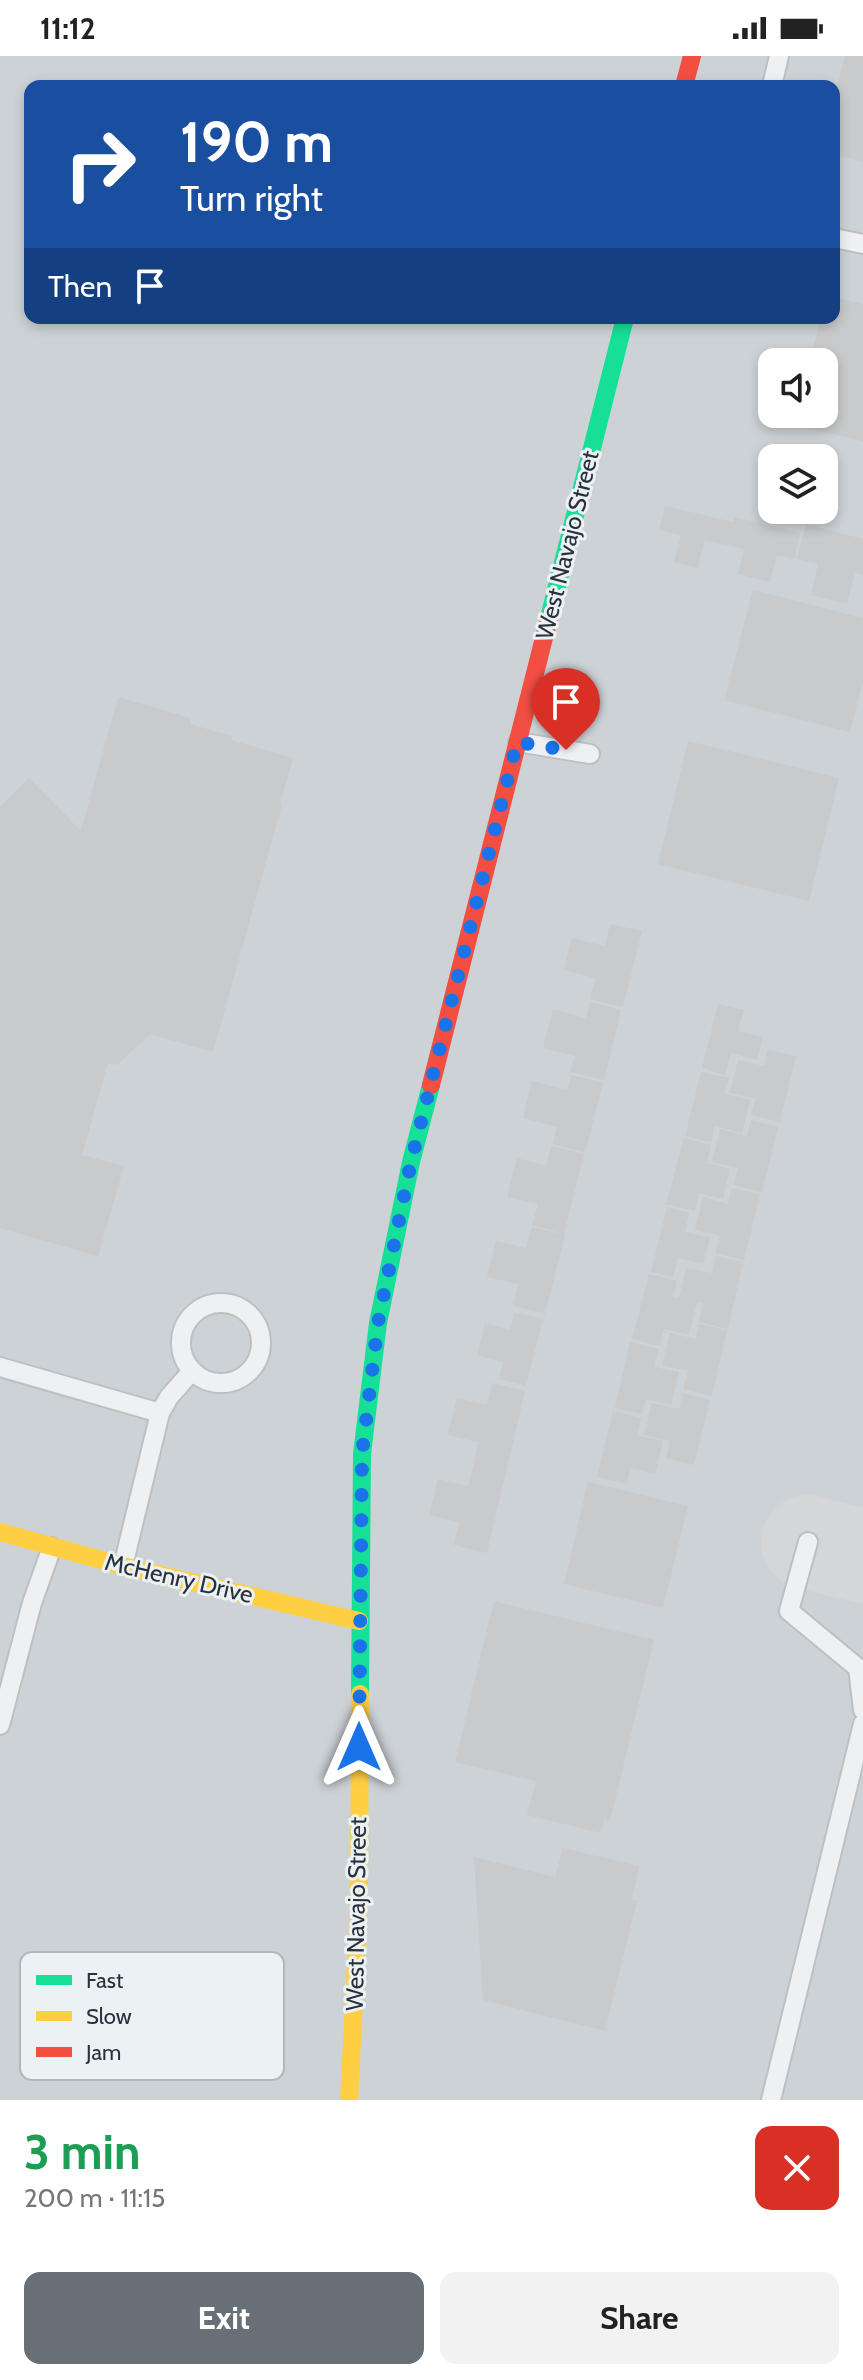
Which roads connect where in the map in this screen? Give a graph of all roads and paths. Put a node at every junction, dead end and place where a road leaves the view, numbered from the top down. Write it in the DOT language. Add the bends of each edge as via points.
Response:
graph roads {
  1 [pos="692,56"];
  2 [pos="779,56"];
  3 [pos="686,80"];
  4 [pos="773,80"];
  5 [pos="840,239"];
  6 [pos="863,244"];
  7 [pos="623,324"];
  8 [pos="517,742"];
  9 [pos="590,754"];
  10 [pos="0,1367"];
  11 [pos="192,1371"];
  12 [pos="160,1413"];
  13 [pos="0,1532"];
  14 [pos="808,1542"];
  15 [pos="52,1547"];
  16 [pos="123,1566"];
  17 [pos="359,1621"];
  18 [pos="863,1710"];
  19 [pos="863,1724"];
  20 [pos="0,1725"];
  21 [pos="349,2100"];
  22 [pos="771,2100"];
  1 -- 3 [label="street"];
  2 -- 4 [label="lane"];
  5 -- 6 [label="lane"];
  7 -- 8 [label="street, West Navajo Street"];
  8 -- 9 [label="lane"];
  8 -- 17 [label="street, West Navajo Street" via="411,1162 378,1323 362,1454"];
  10 -- 12 [label="lane"];
  11 -- 11 [label="lane" via="180,1342 185,1324 197,1311 213,1303 247,1312 258,1327 261,1344 257,1362 245,1376 211,1383"];
  11 -- 12 [label="lane"];
  12 -- 16 [label="lane"];
  13 -- 15 [label="street, McHenry Drive"];
  14 -- 18 [label="lane" via="789,1611 858,1668"];
  15 -- 16 [label="street, McHenry Drive"];
  15 -- 20 [label="lane"];
  16 -- 17 [label="street, McHenry Drive"];
  17 -- 21 [label="street, West Navajo Street" via="359,1905"];
  19 -- 22 [label="lane"];
}
